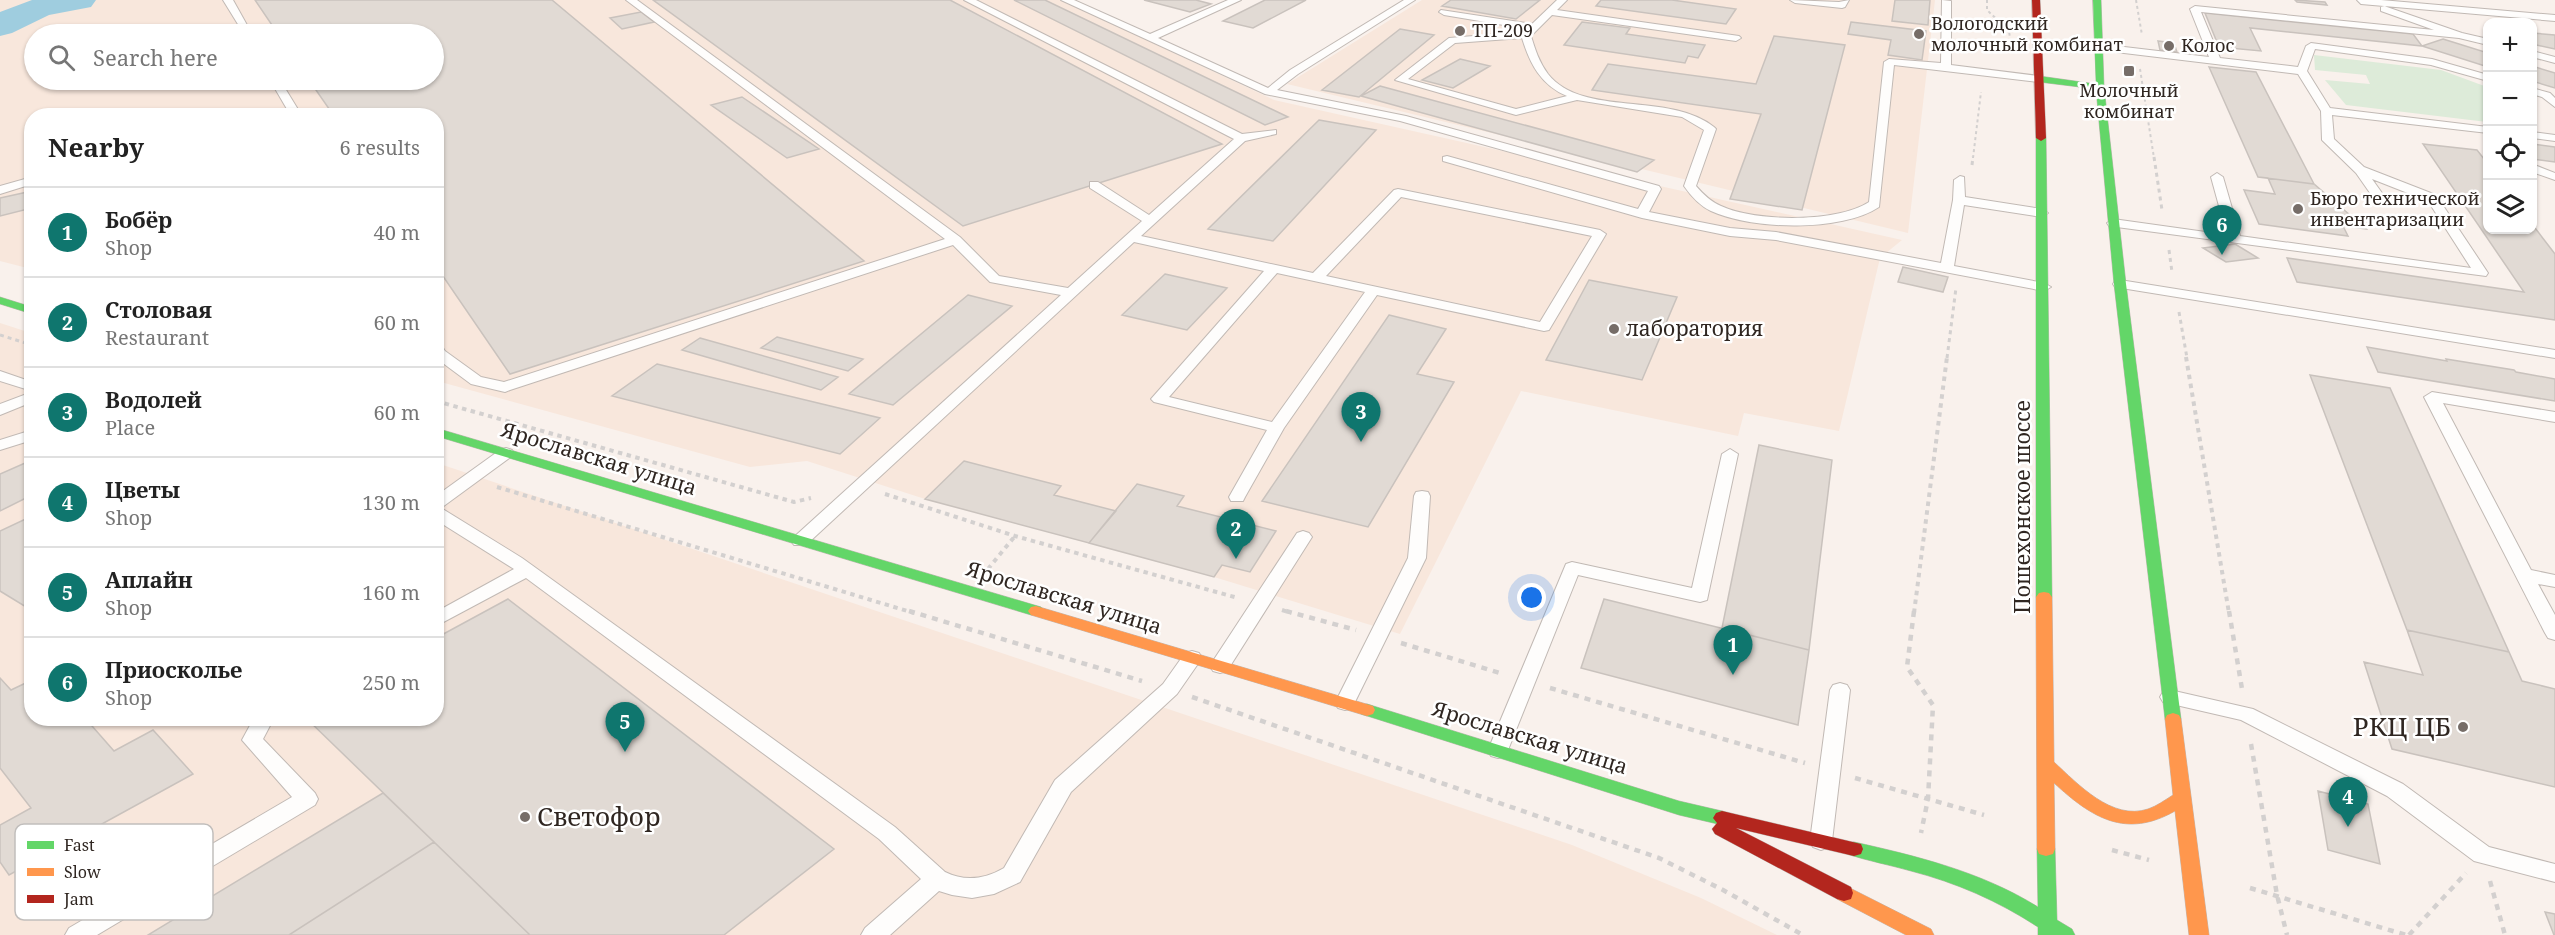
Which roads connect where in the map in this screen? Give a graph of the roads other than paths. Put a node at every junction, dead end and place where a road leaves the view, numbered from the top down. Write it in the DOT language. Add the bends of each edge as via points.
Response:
graph roads {
  1 [pos="228,0"];
  2 [pos="631,0"];
  3 [pos="969,0"];
  4 [pos="1066,0"];
  5 [pos="1236,0"];
  6 [pos="1410,0"];
  7 [pos="1562,0"];
  8 [pos="1795,0"];
  9 [pos="1844,0"];
  10 [pos="2036,0"];
  11 [pos="2097,0"];
  12 [pos="1946,1"];
  13 [pos="2359,1"];
  14 [pos="1444,12"];
  15 [pos="1550,12"];
  16 [pos="2555,18"];
  17 [pos="242,24"];
  18 [pos="1530,31"];
  19 [pos="2459,35"];
  20 [pos="1150,38"];
  21 [pos="1736,38"];
  22 [pos="2483,41"];
  23 [pos="2099,47"];
  24 [pos="2537,55"];
  25 [pos="2555,60"];
  26 [pos="2216,61"];
  27 [pos="1946,67"];
  28 [pos="2302,71"];
  29 [pos="2483,77"];
  30 [pos="2039,79"];
  31 [pos="2100,87"];
  32 [pos="281,90"];
  33 [pos="1269,92"];
  34 [pos="2537,92"];
  35 [pos="1576,97"];
  36 [pos="1310,100"];
  37 [pos="2555,104"];
  38 [pos="292,108"];
  39 [pos="2326,111"];
  40 [pos="1304,113"];
  41 [pos="2483,131"];
  42 [pos="1272,132"];
  43 [pos="2537,136"];
  44 [pos="1241,138"];
  45 [pos="2555,138"];
  46 [pos="1447,159"];
  47 [pos="2537,169"];
  48 [pos="2360,170"];
  49 [pos="2217,177"];
  50 [pos="2555,177"];
  51 [pos="1960,180"];
  52 [pos="24,182"];
  53 [pos="1094,184"];
  54 [pos="0,190"];
  55 [pos="1963,200"];
  56 [pos="2381,200"];
  57 [pos="2043,213"];
  58 [pos="1642,214"];
  59 [pos="1150,221"];
  60 [pos="2113,223"];
  61 [pos="1132,238"];
  62 [pos="955,240"];
  63 [pos="2235,240"];
  64 [pos="1273,268"];
  65 [pos="1953,270"];
  66 [pos="1316,278"];
  67 [pos="2120,284"];
  68 [pos="2044,287"];
  69 [pos="1374,290"];
  70 [pos="1071,293"];
  71 [pos="0,300"];
  72 [pos="24,308"];
  73 [pos="2555,354"];
  74 [pos="444,357"];
  75 [pos="0,376"];
  76 [pos="24,384"];
  77 [pos="24,390"];
  78 [pos="0,410"];
  79 [pos="2555,417"];
  80 [pos="1276,428"];
  81 [pos="444,434"];
  82 [pos="24,438"];
  83 [pos="0,445"];
  84 [pos="506,453"];
  85 [pos="1730,454"];
  86 [pos="1422,496"];
  87 [pos="1237,497"];
  88 [pos="444,498"];
  89 [pos="444,517"];
  90 [pos="1303,537"];
  91 [pos="800,541"];
  92 [pos="527,570"];
  93 [pos="2525,575"];
  94 [pos="2555,581"];
  95 [pos="444,616"];
  96 [pos="2555,633"];
  97 [pos="1192,658"];
  98 [pos="1220,666"];
  99 [pos="1840,690"];
  100 [pos="2170,697"];
  101 [pos="1345,703"];
  102 [pos="260,726"];
  103 [pos="1497,750"];
  104 [pos="2046,765"];
  105 [pos="2182,799"];
  106 [pos="1679,808"];
  107 [pos="1821,841"];
  108 [pos="213,855"];
  109 [pos="2555,873"];
  110 [pos="937,879"];
  111 [pos="102,920"];
  112 [pos="2048,929"];
  113 [pos="77,935"];
  114 [pos="873,935"];
  115 [pos="1924,935"];
  116 [pos="2065,935"];
  117 [pos="2199,935"];
  1 -- 17 [label="lane"];
  2 -- 62 [label="lane"];
  3 -- 44 [label="lane"];
  4 -- 20 [label="lane"];
  5 -- 20 [label="lane"];
  6 -- 33 [label="lane" via="1294,72"];
  7 -- 15 [label="lane"];
  8 -- 9 [label="lane" via="1842,6"];
  10 -- 30 [label="main road, Пошехонское шоссе"];
  11 -- 23 [label="main road"];
  12 -- 27 [label="lane"];
  13 -- 16 [label="lane"];
  13 -- 19 [label="lane"];
  14 -- 18 [label="lane"];
  15 -- 18 [label="lane"];
  15 -- 21 [label="lane"];
  18 -- 35 [label="lane" via="1529,51 1542,73 1554,87"];
  18 -- 35 [label="lane" via="1452,40 1400,80 1516,112"];
  19 -- 22 [label="lane"];
  19 -- 26 [label="lane" via="2195,9"];
  20 -- 33 [label="lane"];
  23 -- 26 [label="lane"];
  23 -- 31 [label="main road"];
  24 -- 25 [label="lane"];
  26 -- 28 [label="lane"];
  27 -- 30 [label="lane"];
  27 -- 35 [label="lane" via="1889,62 1875,204 1854,216 1819,220 1778,220 1720,210 1700,200 1690,186 1710,129 1693,117"];
  28 -- 29 [label="lane" via="2311,46 2432,62"];
  28 -- 39 [label="lane"];
  30 -- 31 [label="main road"];
  30 -- 57 [label="main road, Пошехонское шоссе"];
  31 -- 60 [label="main road"];
  32 -- 38 [label="lane"];
  33 -- 36 [label="lane"];
  34 -- 37 [label="lane"];
  36 -- 40 [label="lane"];
  36 -- 58 [label="lane" via="1402,118 1655,189"];
  39 -- 41 [label="lane"];
  39 -- 48 [label="lane" via="2328,140"];
  42 -- 44 [label="lane"];
  43 -- 45 [label="lane"];
  44 -- 59 [label="lane"];
  46 -- 58 [label="lane"];
  47 -- 50 [label="lane"];
  48 -- 56 [label="lane"];
  48 -- 63 [label="lane" via="2432,198 2481,273"];
  49 -- 63 [label="lane"];
  51 -- 55 [label="lane"];
  52 -- 54 [label="lane"];
  53 -- 59 [label="lane"];
  55 -- 57 [label="lane"];
  55 -- 65 [label="lane"];
  57 -- 68 [label="main road, Пошехонское шоссе"];
  58 -- 65 [label="lane"];
  59 -- 61 [label="lane"];
  60 -- 63 [label="lane"];
  60 -- 67 [label="main road"];
  61 -- 64 [label="lane"];
  61 -- 70 [label="lane"];
  62 -- 70 [label="lane" via="995,279"];
  62 -- 74 [label="lane" via="505,387 476,381"];
  64 -- 66 [label="lane"];
  64 -- 80 [label="lane" via="1159,399"];
  65 -- 68 [label="lane"];
  66 -- 69 [label="lane"];
  66 -- 69 [label="lane" via="1398,194 1600,234 1544,327"];
  67 -- 73 [label="lane"];
  67 -- 100 [label="main road"];
  68 -- 104 [label="main road, Пошехонское шоссе"];
  69 -- 80 [label="lane"];
  70 -- 91 [label="lane"];
  71 -- 72 [label="main road"];
  75 -- 76 [label="lane"];
  77 -- 78 [label="lane"];
  79 -- 93 [label="lane" via="2432,397"];
  80 -- 87 [label="lane"];
  81 -- 84 [label="main road, Ярославская улица"];
  82 -- 83 [label="lane"];
  84 -- 88 [label="lane"];
  84 -- 91 [label="main road, Ярославская улица"];
  85 -- 103 [label="lane" via="1700,596 1572,568"];
  86 -- 101 [label="lane" via="1417,558"];
  89 -- 92 [label="lane"];
  90 -- 98 [label="lane"];
  91 -- 97 [label="main road, Ярославская улица"];
  92 -- 95 [label="lane"];
  92 -- 110 [label="lane" via="887,833"];
  93 -- 94 [label="lane"];
  93 -- 96 [label="lane"];
  97 -- 98 [label="main road, Ярославская улица"];
  97 -- 110 [label="lane" via="1170,689 1063,786 1012,875 994,885 972,888 952,886"];
  98 -- 101 [label="main road, Ярославская улица"];
  99 -- 107 [label="lane"];
  100 -- 105 [label="main road"];
  100 -- 109 [label="lane" via="2246,714 2395,790 2482,855"];
  101 -- 103 [label="main road, Ярославская улица"];
  102 -- 108 [label="lane" via="252,740 307,799"];
  103 -- 106 [label="main road, Ярославская улица"];
  104 -- 105 [label="main road" via="2084,800 2109,813 2146,817"];
  104 -- 112 [label="main road, Пошехонское шоссе"];
  105 -- 117 [label="main road"];
  106 -- 107 [label="main road, Ярославская улица"];
  106 -- 115 [label="main road, Ярославская улица"];
  107 -- 112 [label="main road, Ярославская улица" via="1915,863 1966,880 2005,897"];
  110 -- 114 [label="lane"];
  111 -- 113 [label="lane"];
  112 -- 116 [label="main road, Ярославская улица"];
}
